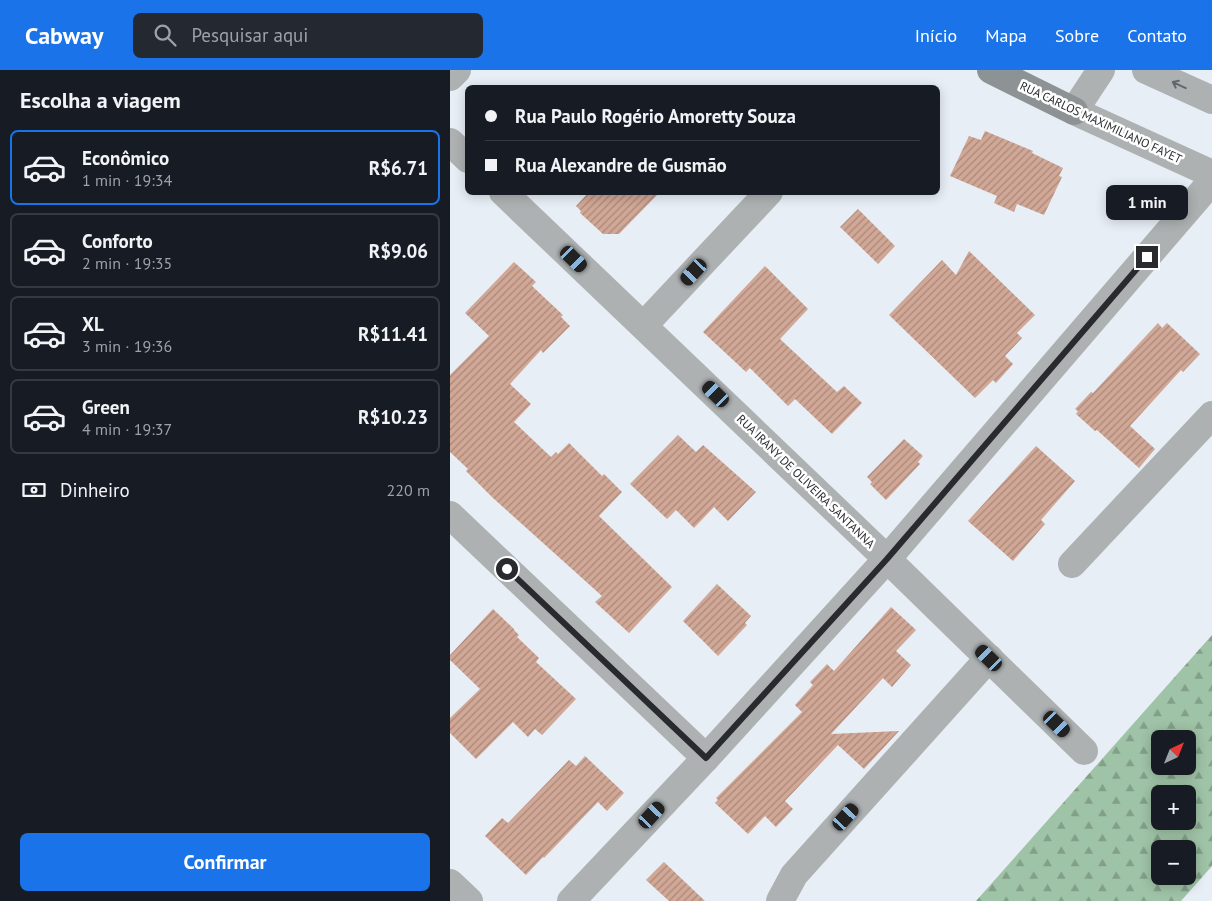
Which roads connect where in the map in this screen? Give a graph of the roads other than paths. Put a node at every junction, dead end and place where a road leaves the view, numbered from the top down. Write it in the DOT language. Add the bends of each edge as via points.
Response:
graph roads {
  1 [pos="457,70"];
  2 [pos="991,70"];
  3 [pos="1101,70"];
  4 [pos="1146,70"];
  5 [pos="450,77"];
  6 [pos="1212,100"];
  7 [pos="1074,111"];
  8 [pos="450,142"];
  9 [pos="465,156"];
  10 [pos="1212,174"];
  11 [pos="1212,182"];
  12 [pos="506,195"];
  13 [pos="766,195"];
  14 [pos="644,325"];
  15 [pos="1212,415"];
  16 [pos="450,515"];
  17 [pos="887,559"];
  18 [pos="1072,564"];
  19 [pos="989,658"];
  20 [pos="1084,751"];
  21 [pos="706,758"];
  22 [pos="450,883"];
  23 [pos="469,901"];
  24 [pos="571,901"];
  25 [pos="780,901"];
  1 -- 5 [label="street"];
  2 -- 7 [label="street, RUA CARLOS MAXIMILIANO FAYET"];
  3 -- 7 [label="street"];
  6 -- 4 [label="street, one-way"];
  7 -- 10 [label="street, RUA CARLOS MAXIMILIANO FAYET"];
  8 -- 9 [label="street"];
  11 -- 17 [label="street"];
  12 -- 14 [label="street, RUA IRANY DE OLIVEIRA SANTANNA"];
  13 -- 14 [label="street"];
  14 -- 17 [label="street, RUA IRANY DE OLIVEIRA SANTANNA"];
  15 -- 18 [label="street"];
  16 -- 21 [label="street"];
  17 -- 19 [label="street, RUA IRANY DE OLIVEIRA SANTANNA"];
  17 -- 21 [label="street"];
  19 -- 20 [label="street, RUA IRANY DE OLIVEIRA SANTANNA"];
  19 -- 25 [label="street" via="794,875"];
  21 -- 24 [label="street"];
  22 -- 23 [label="street"];
}
